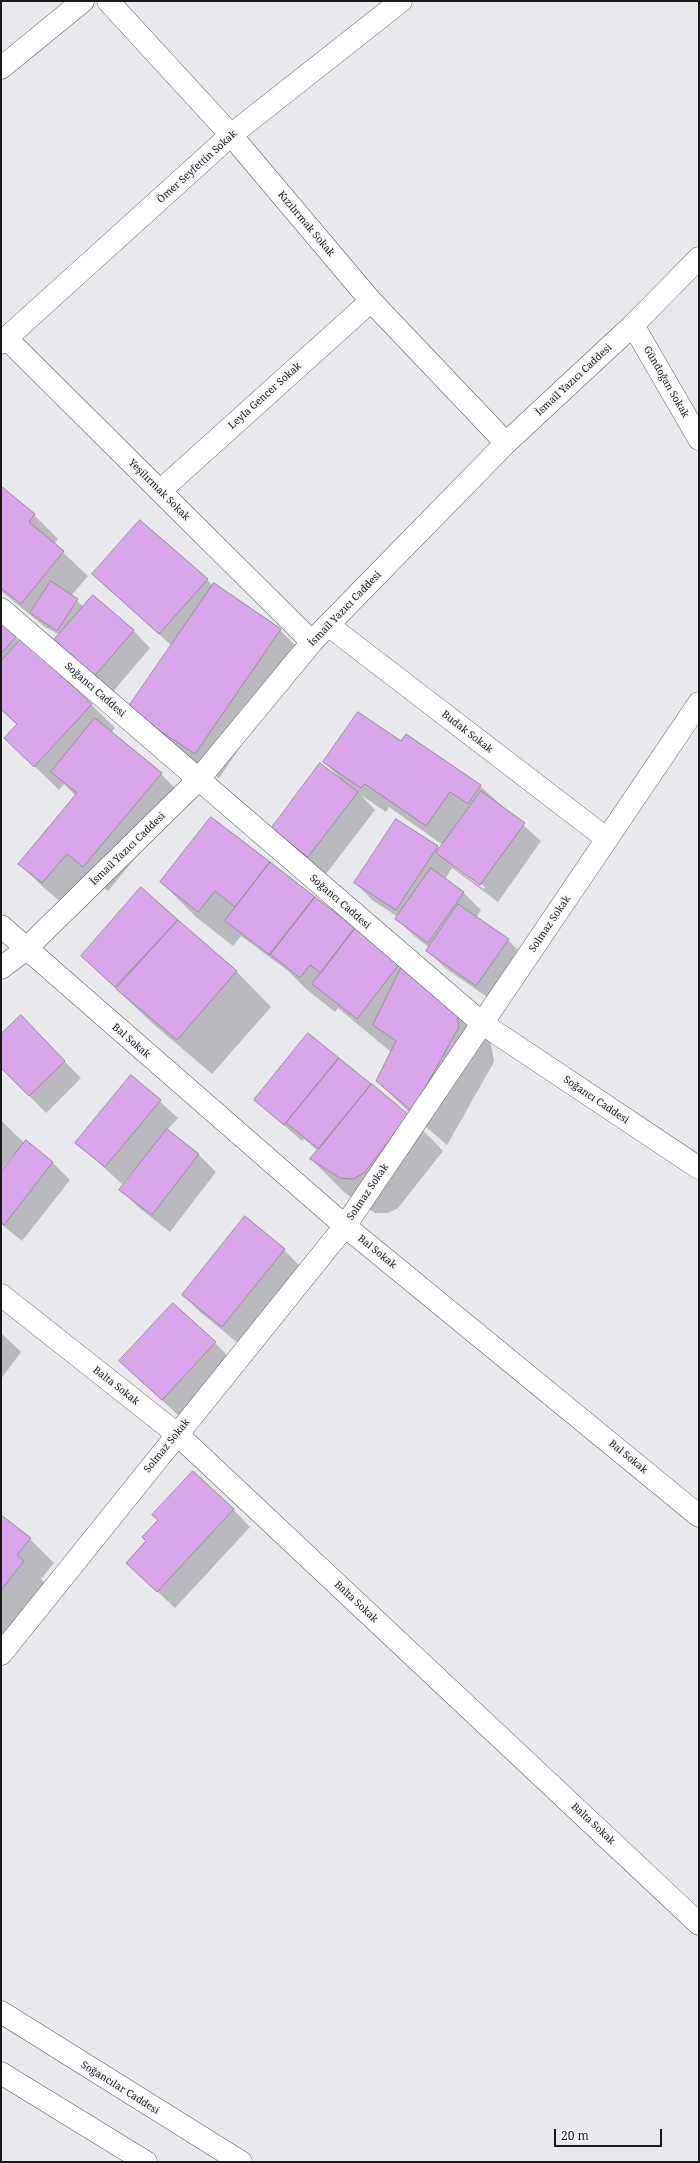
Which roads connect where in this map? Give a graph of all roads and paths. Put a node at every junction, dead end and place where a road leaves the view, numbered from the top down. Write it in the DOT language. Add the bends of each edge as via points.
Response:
graph roads {
  1 [pos="83,1"];
  2 [pos="108,1"];
  3 [pos="401,1"];
  4 [pos="1,68"];
  5 [pos="231,135"];
  6 [pos="699,258"];
  7 [pos="371,301"];
  8 [pos="633,325"];
  9 [pos="4,341"];
  10 [pos="699,439"];
  11 [pos="506,443"];
  12 [pos="160,491"];
  13 [pos="1,609"];
  14 [pos="328,625"];
  15 [pos="312,642"];
  16 [pos="699,703"];
  17 [pos="198,780"];
  18 [pos="607,839"];
  19 [pos="1,926"];
  20 [pos="26,949"];
  21 [pos="1,968"];
  22 [pos="482,1024"];
  23 [pos="699,1168"];
  24 [pos="345,1226"];
  25 [pos="1,1295"];
  26 [pos="177,1434"];
  27 [pos="699,1516"];
  28 [pos="1,1654"];
  29 [pos="699,1924"];
  30 [pos="1,2012"];
  31 [pos="1,2073"];
  32 [pos="146,2162"];
  33 [pos="241,2162"];
  1 -- 4 [label="street"];
  2 -- 5 [label="street, Kızılırmak Sokak"];
  3 -- 5 [label="street, Ömer Seyfettin Sokak"];
  5 -- 7 [label="street, Kızılırmak Sokak"];
  5 -- 9 [label="street, Ömer Seyfettin Sokak"];
  6 -- 8 [label="street, İsmail Yazıcı Caddesi"];
  7 -- 11 [label="street, Kızılırmak Sokak"];
  7 -- 12 [label="street, Leyla Gencer Sokak"];
  8 -- 10 [label="street, Gündoğan Sokak"];
  8 -- 11 [label="street, İsmail Yazıcı Caddesi"];
  9 -- 12 [label="street, Yeşilırmak Sokak"];
  11 -- 14 [label="street, İsmail Yazıcı Caddesi"];
  12 -- 15 [label="street, Yeşilırmak Sokak"];
  13 -- 17 [label="street, Soğancı Caddesi"];
  14 -- 15 [label="street, İsmail Yazıcı Caddesi"];
  14 -- 18 [label="street, Budak Sokak"];
  15 -- 17 [label="street, İsmail Yazıcı Caddesi"];
  16 -- 18 [label="street, Solmaz Sokak"];
  17 -- 20 [label="street, İsmail Yazıcı Caddesi"];
  17 -- 22 [label="street, Soğancı Caddesi"];
  18 -- 22 [label="street, Solmaz Sokak"];
  19 -- 20 [label="street, Bal Sokak"];
  20 -- 21 [label="street, İsmail Yazıcı Caddesi"];
  20 -- 24 [label="street, Bal Sokak"];
  22 -- 23 [label="street, Soğancı Caddesi"];
  22 -- 24 [label="street, Solmaz Sokak"];
  24 -- 26 [label="street, Solmaz Sokak"];
  24 -- 27 [label="street, Bal Sokak"];
  25 -- 26 [label="street, Balta Sokak"];
  26 -- 28 [label="street, Solmaz Sokak"];
  26 -- 29 [label="street, Balta Sokak"];
  30 -- 33 [label="street, Soğancılar Caddesi"];
  31 -- 32 [label="street"];
}
